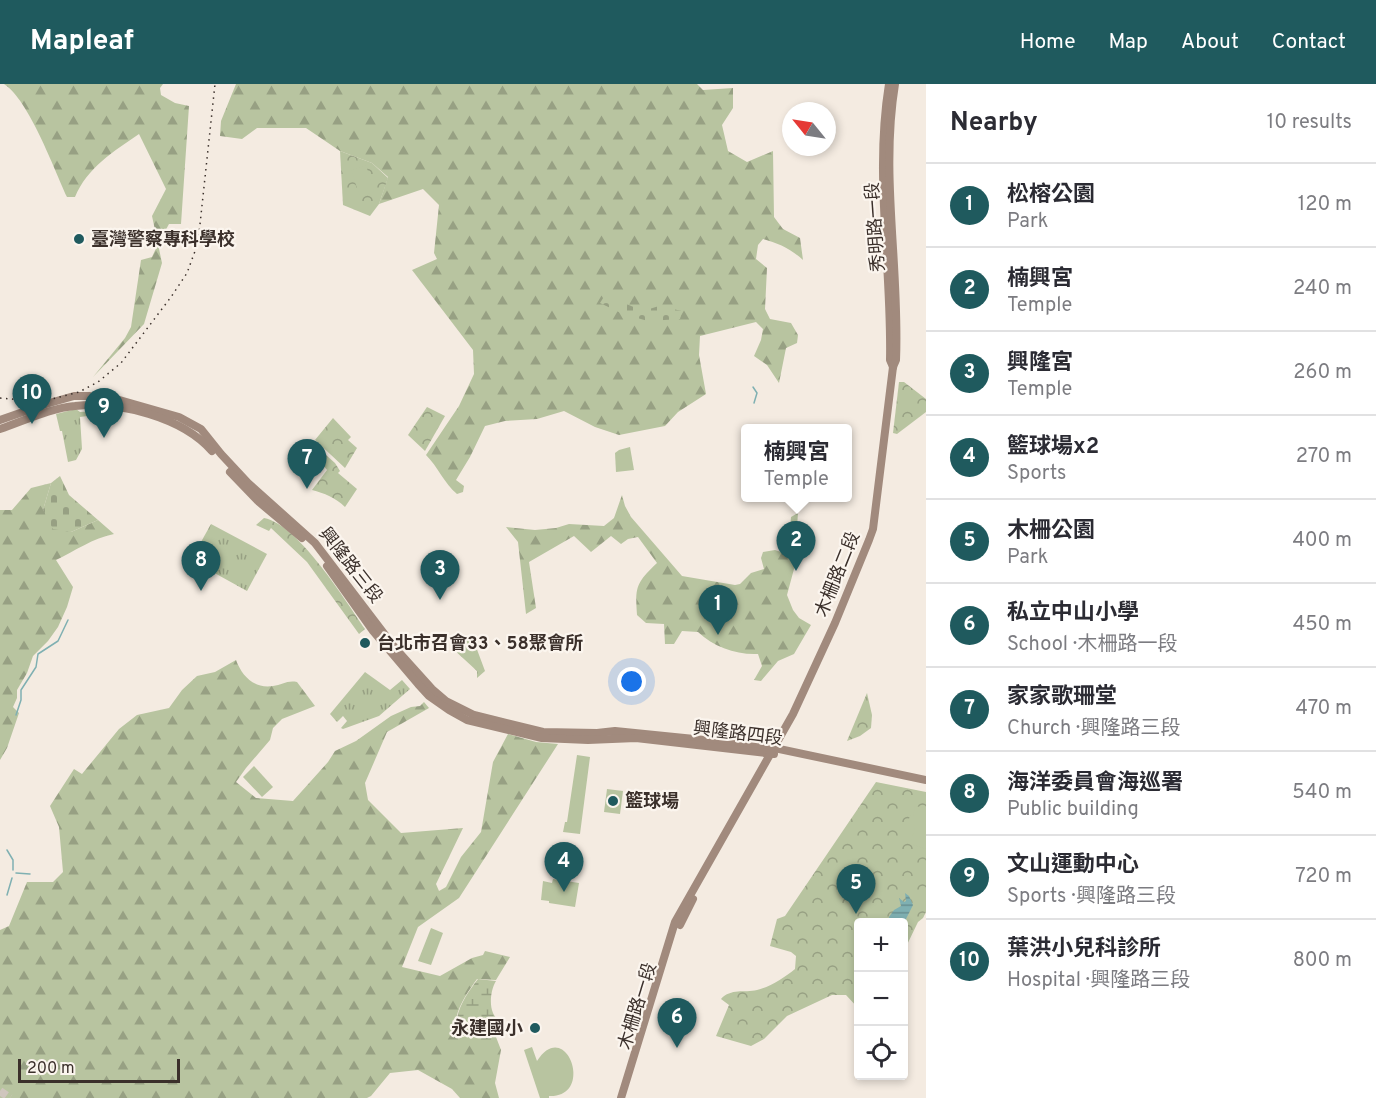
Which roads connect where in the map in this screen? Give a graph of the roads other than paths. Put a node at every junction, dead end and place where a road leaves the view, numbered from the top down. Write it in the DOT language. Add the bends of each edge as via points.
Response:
graph roads {
  1 [pos="889,84"];
  2 [pos="895,84"];
  3 [pos="893,367"];
  4 [pos="0,420"];
  5 [pos="0,429"];
  6 [pos="873,529"];
  7 [pos="542,735"];
  8 [pos="775,751"];
  9 [pos="926,780"];
  10 [pos="926,785"];
  11 [pos="677,925"];
  12 [pos="621,1098"];
  13 [pos="626,1098"];
  1 -- 3 [label="main road, 秀明路一段" via="882,169"];
  2 -- 3 [label="main road, 秀明路一段" via="888,151 897,305"];
  3 -- 6 [label="main road, 秀明路一段"];
  4 -- 7 [label="main road, 興隆路三段" via="74,396 101,396 179,417 201,429 248,483 315,543 395,648 432,689 474,715"];
  5 -- 7 [label="main road, 興隆路三段" via="55,410 99,405 140,412 182,426 206,444 247,491 314,550 373,631 429,696 468,720"];
  6 -- 8 [label="main road, 木柵路二段" via="819,660"];
  7 -- 8 [label="main road, 興隆路四段" via="588,740 636,738"];
  8 -- 9 [label="main road, 興隆路四段"];
  8 -- 10 [label="main road, 興隆路四段"];
  8 -- 11 [label="main road, 木柵路二段" via="691,891"];
  11 -- 12 [label="main road, 木柵路一段"];
  11 -- 13 [label="main road, 木柵路一段"];
}
